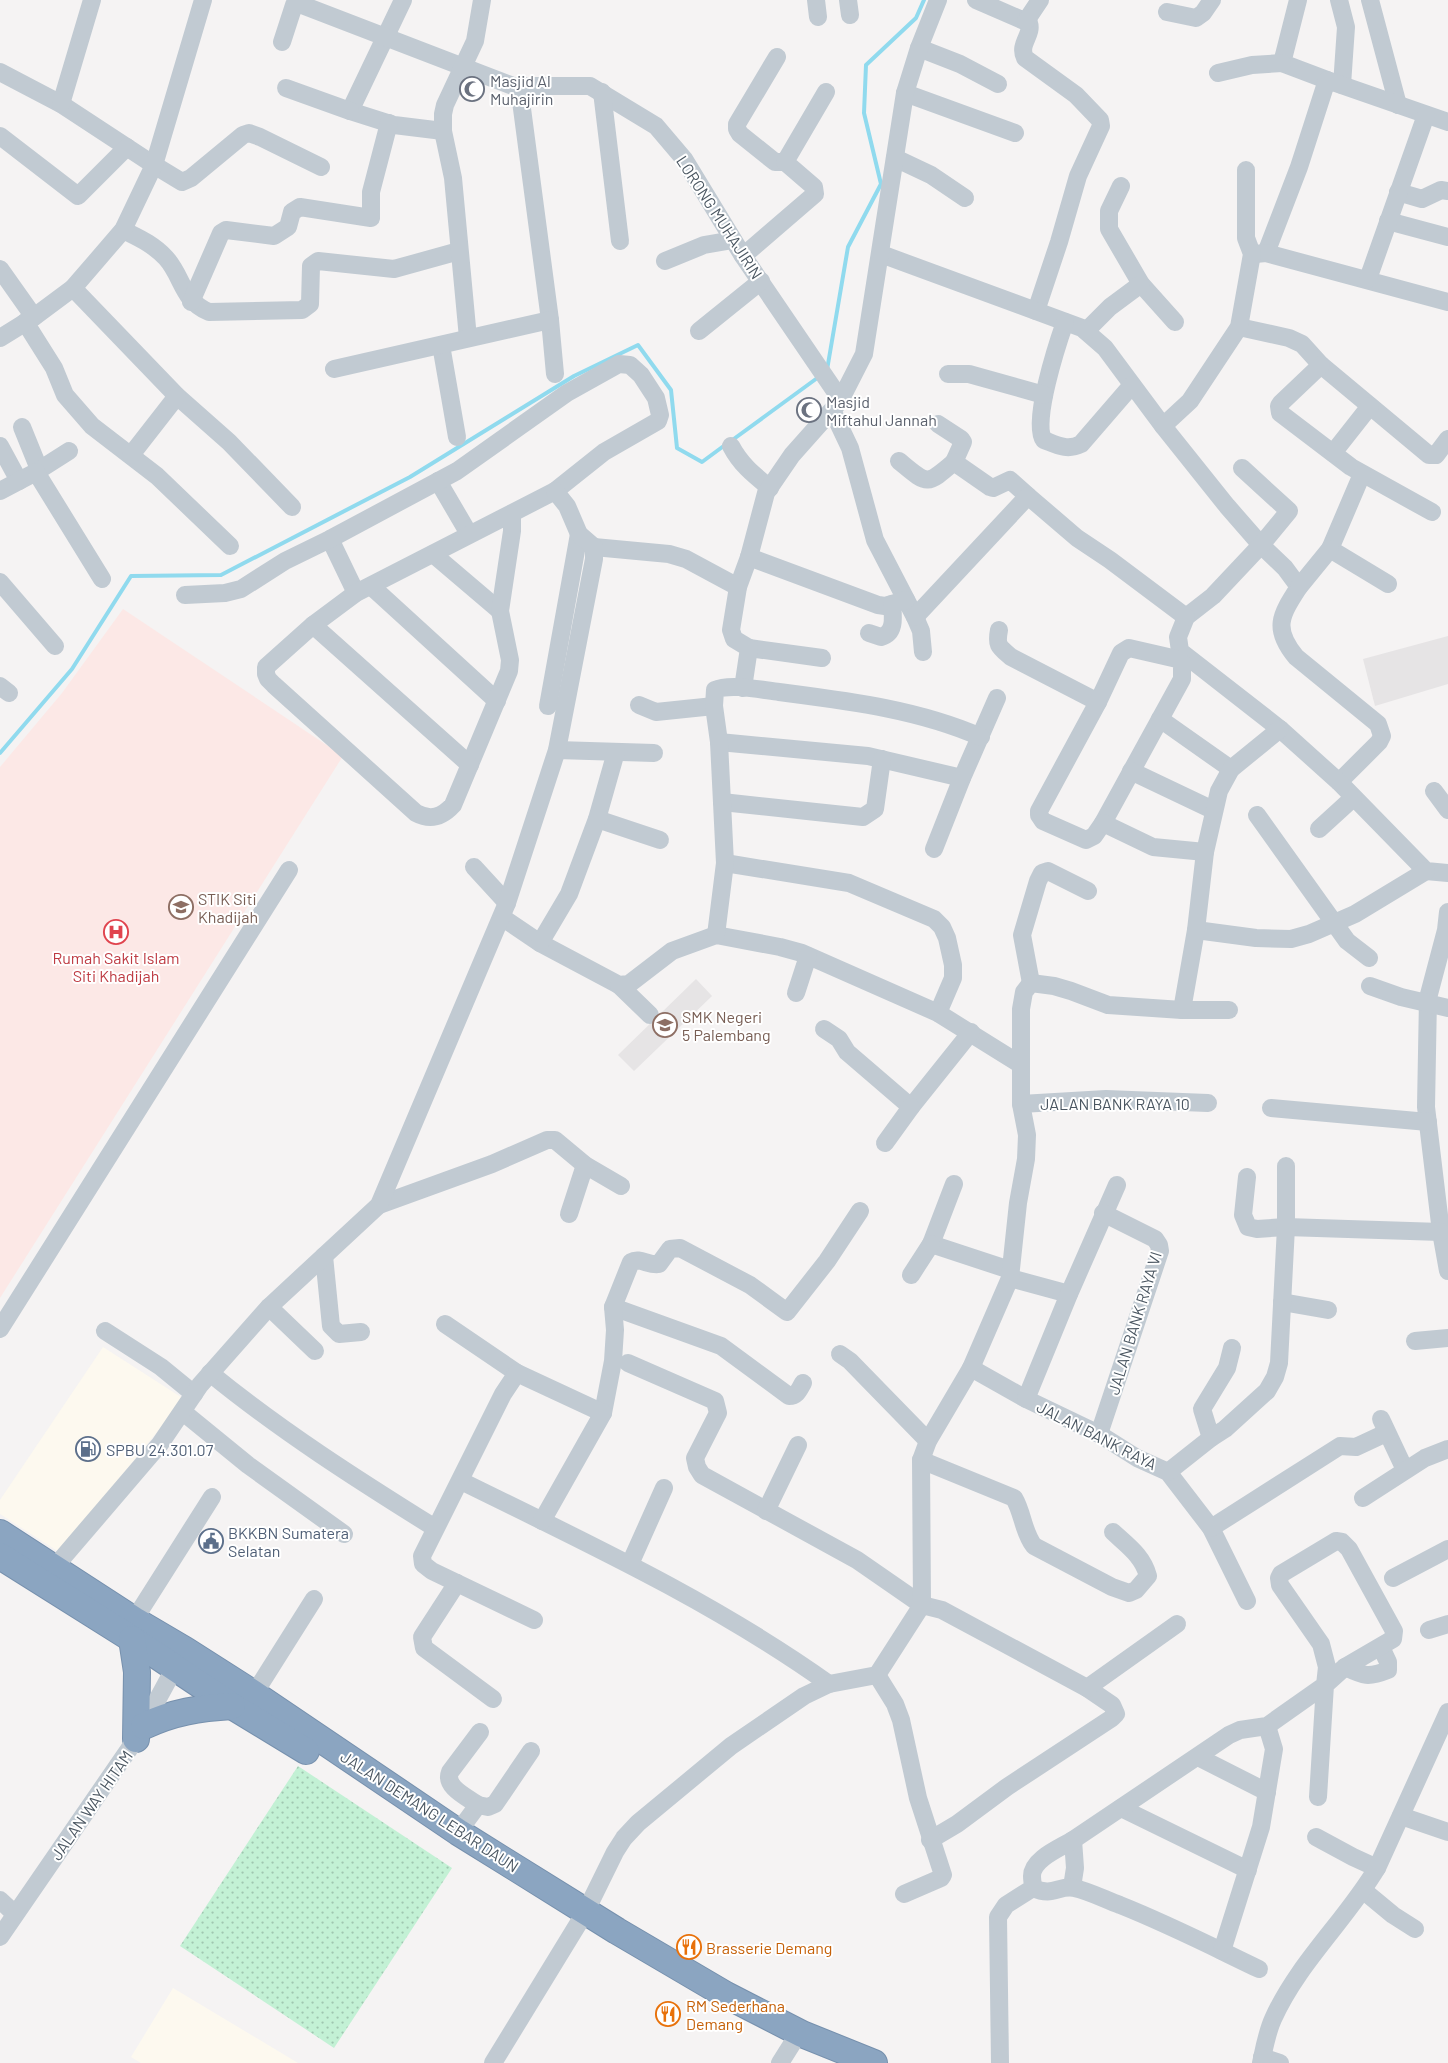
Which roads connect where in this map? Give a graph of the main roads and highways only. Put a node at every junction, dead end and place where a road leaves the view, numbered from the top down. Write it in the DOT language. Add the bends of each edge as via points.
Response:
graph roads {
  1 [pos="0,1533"];
  2 [pos="0,1556"];
  3 [pos="48,1575"];
  4 [pos="133,1629"];
  5 [pos="243,1700"];
  6 [pos="582,1917"];
  7 [pos="786,2054"];
  8 [pos="833,2063"];
  9 [pos="874,2063"];
  1 -- 3 [label="highway, JALAN DEMANG LEBAR DAUN"];
  2 -- 3 [label="highway, JALAN DEMANG LEBAR DAUN"];
  3 -- 4 [label="highway, JALAN DEMANG LEBAR DAUN"];
  4 -- 5 [label="highway, JALAN DEMANG LEBAR DAUN"];
  4 -- 5 [label="highway" via="140,1733 175,1713"];
  5 -- 6 [label="highway, JALAN DEMANG LEBAR DAUN" via="458,1832"];
  5 -- 6 [label="highway, JALAN DEMANG LEBAR DAUN" via="294,1743 473,1860"];
  6 -- 7 [label="highway, JALAN DEMANG LEBAR DAUN" via="732,2014"];
  6 -- 9 [label="highway, JALAN DEMANG LEBAR DAUN" via="617,1931 726,1995 802,2034"];
  7 -- 8 [label="highway, JALAN DEMANG LEBAR DAUN"];
}
